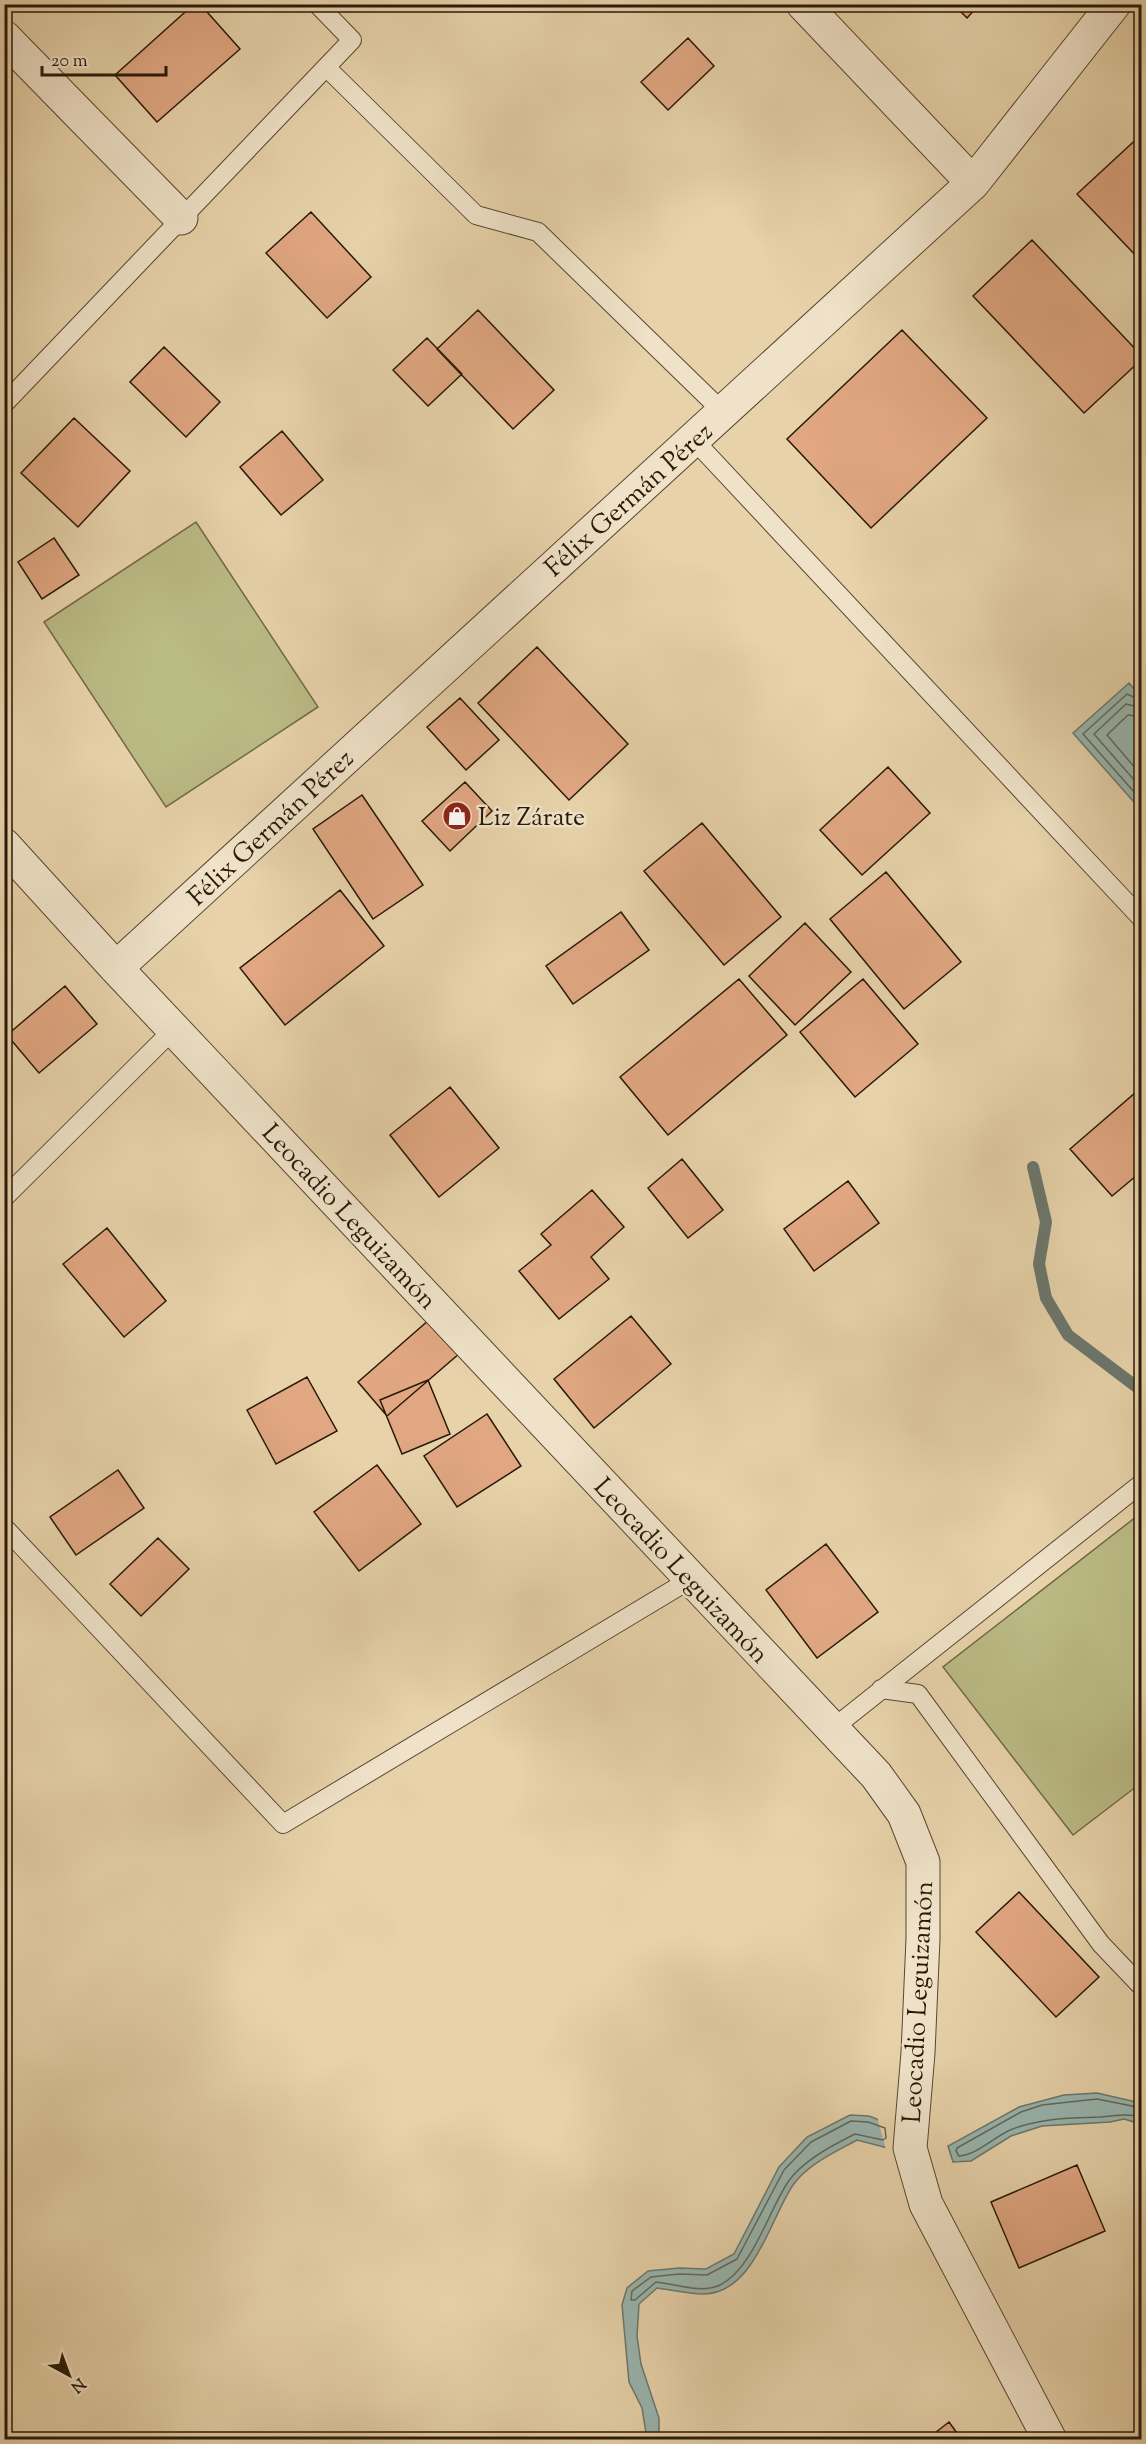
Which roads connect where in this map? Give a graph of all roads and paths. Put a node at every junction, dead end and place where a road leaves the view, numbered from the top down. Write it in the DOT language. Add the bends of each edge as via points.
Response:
graph roads {
  1 [pos="317,4"];
  2 [pos="803,4"];
  3 [pos="1114,4"];
  4 [pos="4,37"];
  5 [pos="326,67"];
  6 [pos="973,183"];
  7 [pos="181,218"];
  8 [pos="4,404"];
  9 [pos="723,412"];
  10 [pos="693,439"];
  11 [pos="4,845"];
  12 [pos="1142,919"];
  13 [pos="116,968"];
  14 [pos="174,1029"];
  15 [pos="4,1198"];
  16 [pos="1142,1482"];
  17 [pos="4,1527"];
  18 [pos="691,1579"];
  19 [pos="881,1689"];
  20 [pos="832,1729"];
  21 [pos="1142,1987"];
  22 [pos="1050,2439"];
  1 -- 5 [label="lane" via="352,40"];
  2 -- 6 [label="street"];
  3 -- 6 [label="street, Félix Germán Pérez"];
  4 -- 7 [label="street"];
  5 -- 7 [label="lane"];
  5 -- 9 [label="lane" via="476,215 538,232"];
  6 -- 9 [label="street, Félix Germán Pérez"];
  7 -- 8 [label="lane"];
  9 -- 10 [label="street, Félix Germán Pérez"];
  10 -- 12 [label="lane"];
  10 -- 13 [label="street, Félix Germán Pérez"];
  11 -- 13 [label="street, Leocadio Leguizamón"];
  13 -- 14 [label="street, Leocadio Leguizamón"];
  14 -- 15 [label="lane"];
  14 -- 18 [label="street, Leocadio Leguizamón"];
  16 -- 19 [label="lane"];
  17 -- 18 [label="lane" via="283,1824"];
  18 -- 20 [label="street, Leocadio Leguizamón"];
  19 -- 20 [label="lane"];
  19 -- 21 [label="lane" via="918,1694 1101,1944"];
  20 -- 22 [label="street, Leocadio Leguizamón" via="876,1775 904,1814 923,1862 918,2053 910,2148 926,2204"];
}
